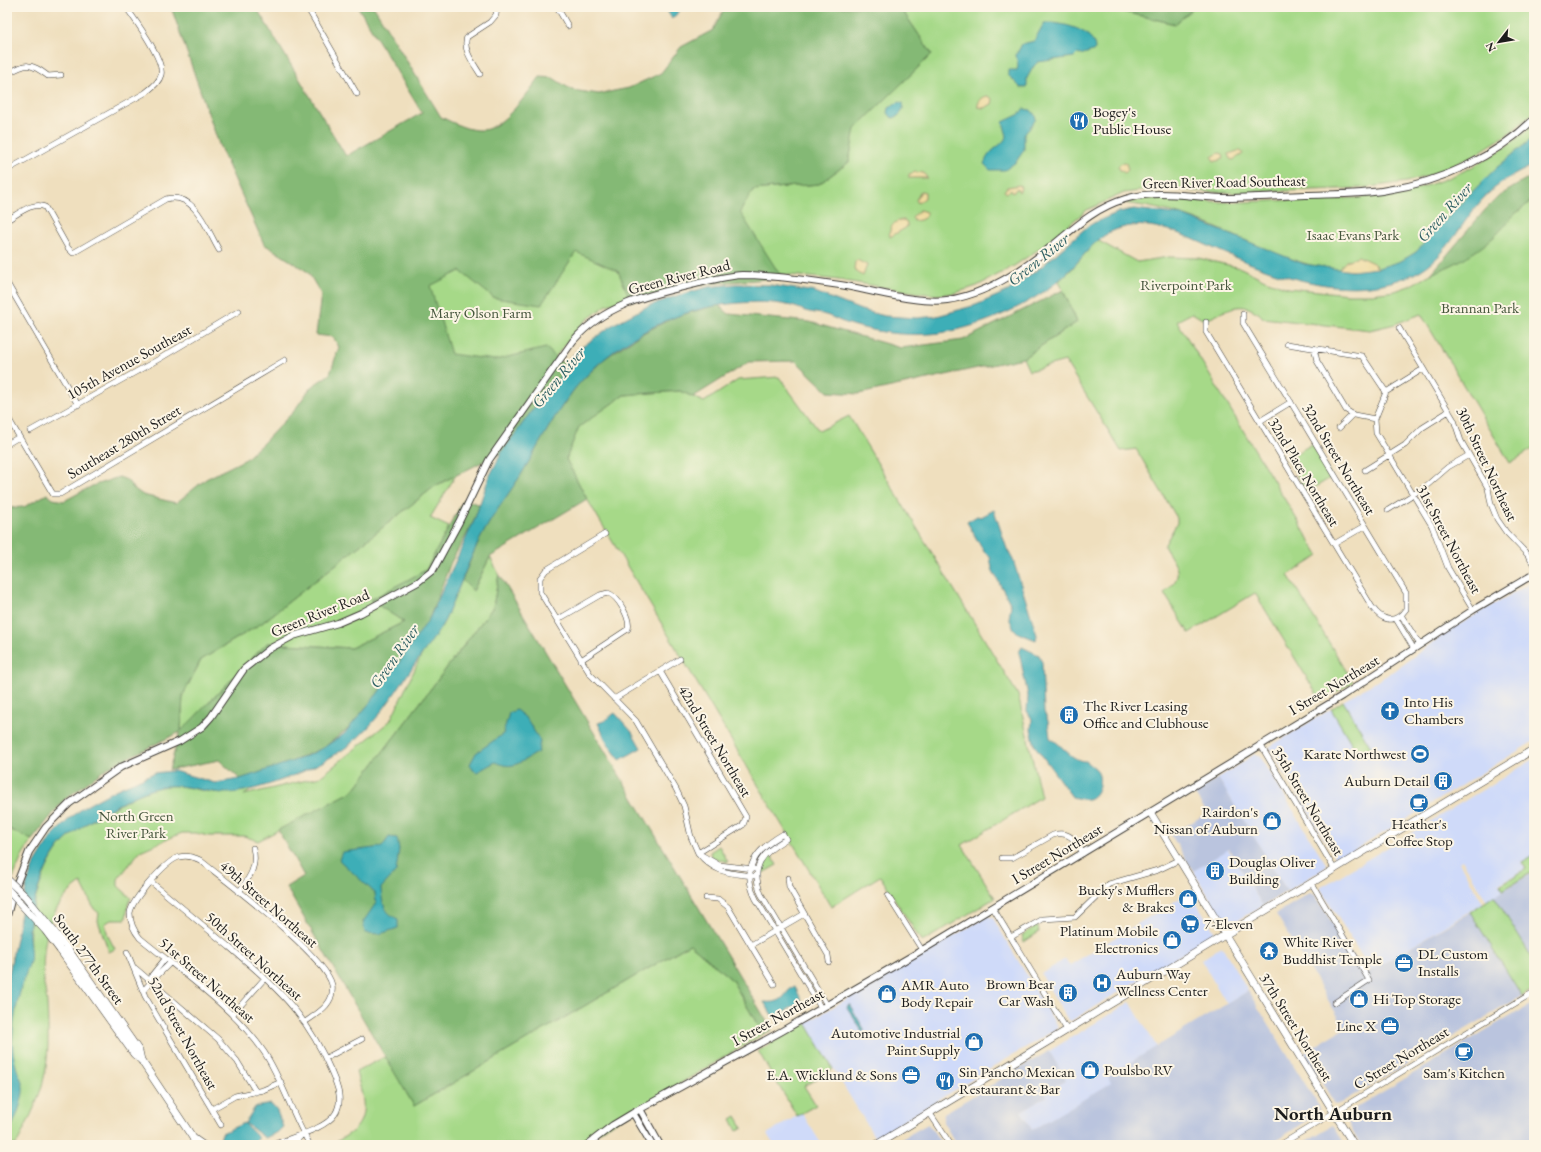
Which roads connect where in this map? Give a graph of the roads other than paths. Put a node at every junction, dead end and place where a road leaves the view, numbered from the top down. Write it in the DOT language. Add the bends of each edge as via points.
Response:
graph roads {
  1 [pos="126,7"];
  2 [pos="307,7"];
  3 [pos="497,7"];
  4 [pos="557,7"];
  5 [pos="568,26"];
  6 [pos="7,74"];
  7 [pos="480,74"];
  8 [pos="61,75"];
  9 [pos="357,94"];
  10 [pos="1534,119"];
  11 [pos="7,170"];
  12 [pos="7,220"];
  13 [pos="219,250"];
  14 [pos="782,278"];
  15 [pos="7,283"];
  16 [pos="239,312"];
  17 [pos="1242,314"];
  18 [pos="1206,322"];
  19 [pos="1399,328"];
  20 [pos="1287,344"];
  21 [pos="1314,348"];
  22 [pos="285,360"];
  23 [pos="1424,369"];
  24 [pos="1386,392"];
  25 [pos="1291,402"];
  26 [pos="78,405"];
  27 [pos="1449,411"];
  28 [pos="1352,415"];
  29 [pos="7,416"];
  30 [pos="1375,419"];
  31 [pos="1260,421"];
  32 [pos="1339,428"];
  33 [pos="30,431"];
  34 [pos="19,437"];
  35 [pos="7,444"];
  36 [pos="1389,455"];
  37 [pos="1469,455"];
  38 [pos="1365,470"];
  39 [pos="1413,494"];
  40 [pos="1388,510"];
  41 [pos="1365,526"];
  42 [pos="605,534"];
  43 [pos="1334,544"];
  44 [pos="1534,565"];
  45 [pos="1534,574"];
  46 [pos="1474,610"];
  47 [pos="1398,617"];
  48 [pos="558,620"];
  49 [pos="1417,647"];
  50 [pos="680,658"];
  51 [pos="581,660"];
  52 [pos="660,671"];
  53 [pos="614,699"];
  54 [pos="1260,744"];
  55 [pos="1534,750"];
  56 [pos="1150,812"];
  57 [pos="253,848"];
  58 [pos="1083,852"];
  59 [pos="698,853"];
  60 [pos="1002,858"];
  61 [pos="1179,860"];
  62 [pos="1335,870"];
  63 [pos="750,872"];
  64 [pos="757,873"];
  65 [pos="788,878"];
  66 [pos="7,879"];
  67 [pos="151,882"];
  68 [pos="1312,884"];
  69 [pos="7,889"];
  70 [pos="239,892"];
  71 [pos="888,896"];
  72 [pos="706,898"];
  73 [pos="994,908"];
  74 [pos="804,914"];
  75 [pos="7,916"];
  76 [pos="781,927"];
  77 [pos="775,931"];
  78 [pos="1225,936"];
  79 [pos="1011,937"];
  80 [pos="751,945"];
  81 [pos="63,947"];
  82 [pos="922,950"];
  83 [pos="127,952"];
  84 [pos="167,961"];
  85 [pos="829,962"];
  86 [pos="135,968"];
  87 [pos="265,978"];
  88 [pos="151,982"];
  89 [pos="774,984"];
  90 [pos="143,991"];
  91 [pos="1534,992"];
  92 [pos="1334,1003"];
  93 [pos="824,1007"];
  94 [pos="232,1015"];
  95 [pos="305,1022"];
  96 [pos="1067,1030"];
  97 [pos="362,1039"];
  98 [pos="326,1058"];
  99 [pos="281,1082"];
  100 [pos="256,1092"];
  101 [pos="212,1109"];
  102 [pos="640,1109"];
  103 [pos="930,1112"];
  104 [pos="633,1113"];
  105 [pos="1333,1113"];
  106 [pos="221,1125"];
  107 [pos="303,1134"];
  108 [pos="194,1142"];
  109 [pos="203,1145"];
  110 [pos="273,1145"];
  111 [pos="286,1145"];
  112 [pos="310,1145"];
  113 [pos="587,1145"];
  114 [pos="652,1145"];
  115 [pos="660,1145"];
  116 [pos="876,1145"];
  117 [pos="951,1145"];
  118 [pos="1280,1145"];
  119 [pos="1354,1145"];
  1 -- 11 [label="street" via="157,57 162,74 154,86"];
  2 -- 9 [label="street"];
  3 -- 7 [label="street" via="494,18 467,37 468,53"];
  4 -- 5 [label="street"];
  6 -- 8 [label="street" via="26,64 48,76"];
  10 -- 14 [label="street, Green River Road Southeast" via="1515,136 1470,163 1430,181 1400,188 1363,193 1234,198 1167,194 1126,198 1090,215 1042,254 1010,274 979,291 956,298 929,300"];
  12 -- 13 [label="street" via="33,206 45,207 73,253 166,198 175,196 183,198 195,208"];
  14 -- 75 [label="street, Green River Road" via="739,275 668,290 631,301 589,325 572,341 492,455 442,556 430,573 350,618 293,636 269,649 244,669 202,727 180,741 121,767 70,803 46,827 29,852"];
  15 -- 26 [label="street"];
  16 -- 26 [label="street, 105th Avenue Southeast"];
  17 -- 25 [label="street, 32nd Street Northeast" via="1243,323"];
  18 -- 31 [label="street, 32nd Place Northeast" via="1206,332"];
  19 -- 23 [label="street, 30th Street Northeast"];
  20 -- 21 [label="street"];
  21 -- 24 [label="street" via="1363,357"];
  21 -- 28 [label="street" via="1318,364"];
  22 -- 34 [label="street, Southeast 280th Street" via="60,494 53,494"];
  23 -- 24 [label="street"];
  23 -- 27 [label="street, 30th Street Northeast"];
  24 -- 30 [label="street"];
  25 -- 31 [label="street"];
  25 -- 41 [label="street, 32nd Street Northeast"];
  26 -- 33 [label="street, 105th Avenue Southeast"];
  27 -- 36 [label="street" via="1422,428 1405,445"];
  27 -- 37 [label="street, 30th Street Northeast"];
  28 -- 30 [label="street"];
  28 -- 32 [label="street"];
  29 -- 34 [label="street, Southeast 280th Street"];
  30 -- 36 [label="street, 31st Street Northeast" via="1375,432"];
  31 -- 43 [label="street, 32nd Place Northeast"];
  34 -- 35 [label="street"];
  36 -- 38 [label="street"];
  36 -- 39 [label="street, 31st Street Northeast"];
  37 -- 39 [label="street" via="1448,467 1431,483"];
  37 -- 44 [label="street, 30th Street Northeast" via="1488,488 1497,519"];
  39 -- 40 [label="street"];
  39 -- 46 [label="street, 31st Street Northeast" via="1435,532 1451,574"];
  41 -- 43 [label="street"];
  41 -- 47 [label="street, 32nd Street Northeast" via="1406,593 1407,605"];
  42 -- 48 [label="street" via="546,570 540,578 540,592"];
  43 -- 47 [label="street, 32nd Place Northeast" via="1376,612 1387,620"];
  45 -- 46 [label="street, I Street Northeast"];
  46 -- 49 [label="street, I Street Northeast"];
  47 -- 49 [label="street"];
  48 -- 51 [label="street"];
  48 -- 51 [label="street" via="600,595 608,593 614,596 630,624 625,633"];
  49 -- 54 [label="street, I Street Northeast" via="1389,667"];
  50 -- 52 [label="street"];
  51 -- 53 [label="street" via="596,682"];
  52 -- 53 [label="street"];
  52 -- 59 [label="street, 42nd Street Northeast" via="746,817 744,824"];
  53 -- 59 [label="street" via="636,721 676,789 684,806 691,837"];
  54 -- 56 [label="street, I Street Northeast"];
  54 -- 62 [label="street, 35th Street Northeast"];
  55 -- 62 [label="main road"];
  56 -- 58 [label="street, I Street Northeast"];
  56 -- 61 [label="main road, 37th Street Northeast"];
  57 -- 70 [label="street" via="254,868"];
  58 -- 60 [label="street" via="1075,839 1060,833 1012,858"];
  58 -- 73 [label="street, I Street Northeast"];
  59 -- 63 [label="street" via="719,865"];
  61 -- 78 [label="main road, 37th Street Northeast"];
  61 -- 79 [label="street" via="1158,870 1110,883 1075,917 1043,919"];
  62 -- 68 [label="main road"];
  63 -- 64 [label="street"];
  63 -- 64 [label="street" via="759,852 768,842 783,834 786,839 760,860"];
  63 -- 77 [label="street" via="753,893"];
  64 -- 76 [label="street" via="761,894"];
  65 -- 74 [label="street" via="789,887"];
  66 -- 81 [label="main road, South 277th Street, bridge" via="26,897"];
  67 -- 70 [label="street, 49th Street Northeast" via="166,864 179,857 194,857"];
  67 -- 84 [label="street, 51st Street Northeast" via="134,903 130,913 131,920 140,938"];
  67 -- 87 [label="street, 50th Street Northeast"];
  68 -- 78 [label="main road"];
  68 -- 92 [label="street" via="1369,980"];
  69 -- 81 [label="main road, South 277th Street, bridge"];
  70 -- 95 [label="street, 49th Street Northeast" via="324,969 332,986 330,1000"];
  71 -- 82 [label="street"];
  72 -- 80 [label="street" via="726,903"];
  73 -- 79 [label="street"];
  73 -- 82 [label="street, I Street Northeast"];
  74 -- 76 [label="street"];
  74 -- 85 [label="street" via="828,955"];
  76 -- 77 [label="street"];
  76 -- 93 [label="street"];
  77 -- 80 [label="street"];
  77 -- 93 [label="street"];
  78 -- 96 [label="main road"];
  78 -- 105 [label="main road, 37th Street Northeast"];
  79 -- 96 [label="street"];
  80 -- 89 [label="street"];
  81 -- 108 [label="main road, South 277th Street" via="139,1051 141,1060"];
  82 -- 93 [label="street, I Street Northeast"];
  83 -- 86 [label="street, 52nd Street Northeast"];
  84 -- 88 [label="street" via="152,974"];
  84 -- 94 [label="street, 51st Street Northeast"];
  86 -- 88 [label="street"];
  86 -- 90 [label="street, 52nd Street Northeast"];
  87 -- 94 [label="street"];
  87 -- 95 [label="street, 50th Street Northeast" via="282,993"];
  88 -- 90 [label="street"];
  88 -- 100 [label="street" via="218,1039 237,1061"];
  90 -- 101 [label="street, 52nd Street Northeast"];
  91 -- 105 [label="street, C Street Northeast"];
  93 -- 102 [label="street, I Street Northeast"];
  94 -- 99 [label="street, 51st Street Northeast" via="257,1042"];
  95 -- 98 [label="street, 50th Street Northeast"];
  96 -- 103 [label="main road"];
  97 -- 98 [label="street"];
  98 -- 107 [label="street, 50th Street Northeast" via="339,1091 338,1106 332,1118"];
  99 -- 100 [label="street"];
  99 -- 107 [label="street, 51st Street Northeast"];
  100 -- 101 [label="street" via="235,1096"];
  101 -- 106 [label="street, 52nd Street Northeast"];
  102 -- 104 [label="street, I Street Northeast"];
  102 -- 115 [label="street"];
  103 -- 116 [label="main road"];
  103 -- 117 [label="street"];
  104 -- 113 [label="street, I Street Northeast"];
  104 -- 114 [label="street"];
  105 -- 118 [label="street, C Street Northeast"];
  105 -- 119 [label="main road, 37th Street Northeast"];
  107 -- 110 [label="street"];
  107 -- 111 [label="street"];
  107 -- 112 [label="street, 51st Street Northeast"];
  108 -- 109 [label="main road, South 277th Street"];
}
